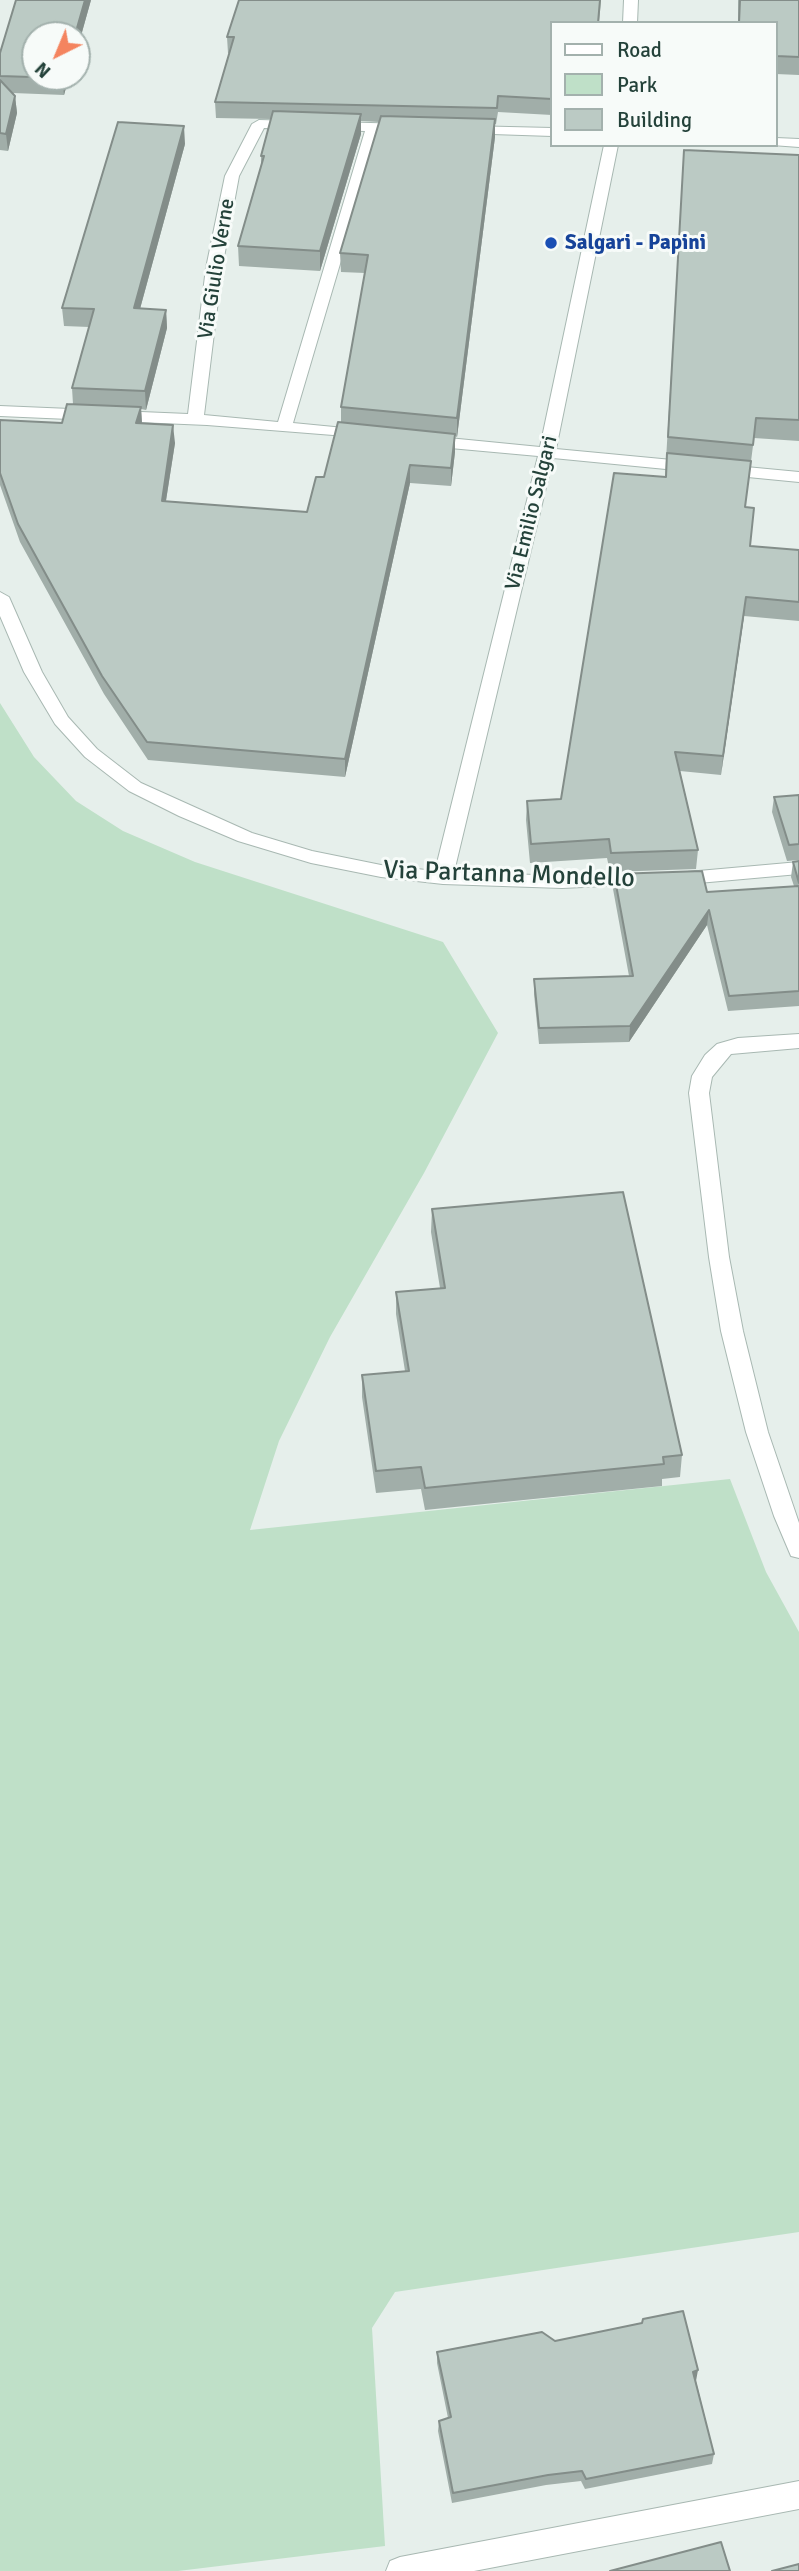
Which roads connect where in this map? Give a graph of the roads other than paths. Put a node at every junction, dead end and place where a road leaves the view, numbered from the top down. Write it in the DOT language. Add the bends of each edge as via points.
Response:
graph roads {
  1 [pos="631,0"];
  2 [pos="630,21"];
  3 [pos="373,127"];
  4 [pos="428,129"];
  5 [pos="456,130"];
  6 [pos="550,132"];
  7 [pos="778,142"];
  8 [pos="799,143"];
  9 [pos="611,147"];
  10 [pos="0,411"];
  11 [pos="195,420"];
  12 [pos="284,428"];
  13 [pos="381,437"];
  14 [pos="409,439"];
  15 [pos="547,452"];
  16 [pos="799,477"];
  17 [pos="0,597"];
  18 [pos="799,868"];
  19 [pos="443,878"];
  20 [pos="799,1041"];
  21 [pos="799,1549"];
  22 [pos="799,2495"];
  23 [pos="400,2571"];
  1 -- 2 [label="street"];
  3 -- 4 [label="street"];
  3 -- 11 [label="street, Via Giulio Verne" via="259,124 232,176 214,268"];
  3 -- 12 [label="street"];
  5 -- 6 [label="street"];
  7 -- 8 [label="street"];
  9 -- 15 [label="street, Via Emilio Salgari"];
  10 -- 11 [label="street"];
  11 -- 12 [label="street"];
  12 -- 13 [label="street"];
  14 -- 15 [label="street"];
  15 -- 16 [label="street"];
  15 -- 19 [label="street, Via Emilio Salgari"];
  17 -- 19 [label="street, Via Partanna Mondello" via="33,672 61,720 91,753 135,786 245,837 311,857 381,872"];
  18 -- 19 [label="street, Via Partanna Mondello" via="681,879"];
  20 -- 21 [label="street" via="724,1049 707,1068 699,1093 732,1331 757,1432"];
  22 -- 23 [label="street"];
}
